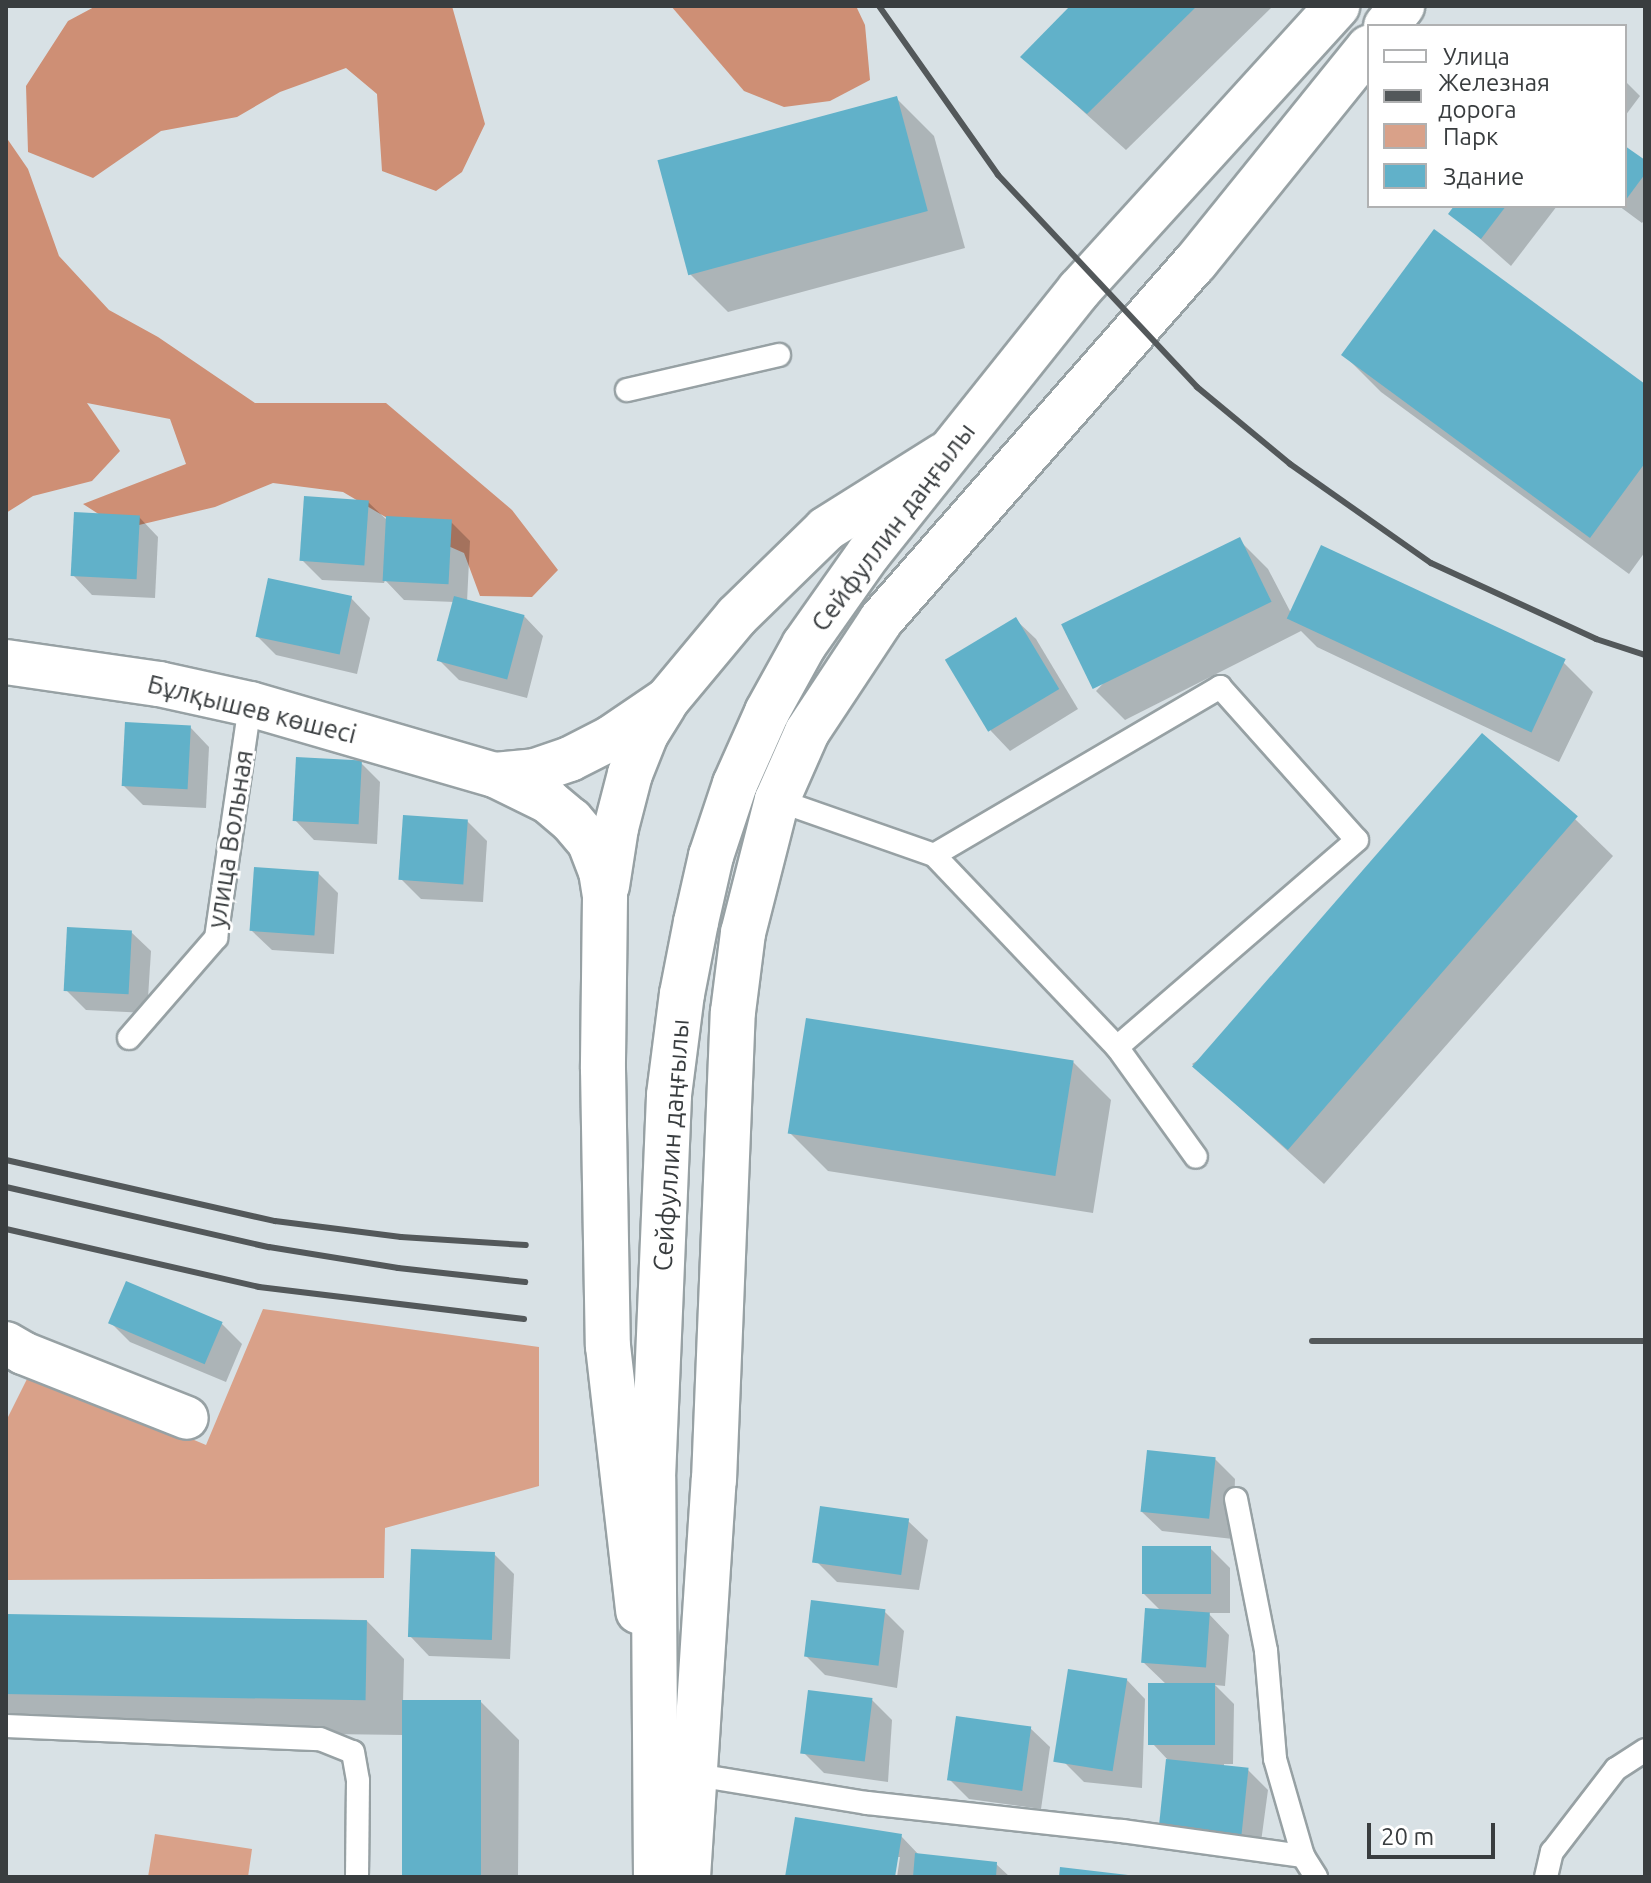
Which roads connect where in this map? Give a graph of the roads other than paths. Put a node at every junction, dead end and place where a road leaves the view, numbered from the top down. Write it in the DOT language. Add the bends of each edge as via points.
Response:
graph roads {
  1 [pos="1337,6"];
  2 [pos="1402,6"];
  3 [pos="1388,24"];
  4 [pos="1367,49"];
  5 [pos="779,355"];
  6 [pos="627,390"];
  7 [pos="946,453"];
  8 [pos="6,662"];
  9 [pos="667,700"];
  10 [pos="250,704"];
  11 [pos="495,775"];
  12 [pos="777,800"];
  13 [pos="934,855"];
  14 [pos="605,897"];
  15 [pos="129,1038"];
  16 [pos="1117,1047"];
  17 [pos="1196,1157"];
  18 [pos="12,1360"];
  19 [pos="187,1418"];
  20 [pos="1236,1499"];
  21 [pos="6,1726"];
  22 [pos="653,1738"];
  23 [pos="1645,1750"];
  24 [pos="696,1775"];
  25 [pos="1303,1856"];
  26 [pos="357,1877"];
  27 [pos="656,1877"];
  28 [pos="688,1877"];
  29 [pos="1316,1877"];
  30 [pos="1546,1877"];
  1 -- 7 [label="main road, Сейфуллин даңғылы" via="1079,290"];
  2 -- 3 [label="main road"];
  4 -- 12 [label="main road, Сейфуллин даңғылы" via="1195,263 881,620 807,732"];
  5 -- 6 [label="lane"];
  7 -- 9 [label="main road" via="826,529 737,616"];
  7 -- 22 [label="main road, Сейфуллин даңғылы" via="834,600 767,712 735,784 699,909 669,1095 653,1478"];
  8 -- 10 [label="main road, Бұлқышев көшесі" via="159,684"];
  9 -- 11 [label="main road" via="570,759 535,771"];
  9 -- 14 [label="main road" via="630,774"];
  10 -- 11 [label="main road, Бұлқышев көшесі"];
  10 -- 15 [label="lane, улица Вольная" via="216,938"];
  11 -- 14 [label="main road" via="548,801 571,820 590,843"];
  12 -- 13 [label="lane"];
  12 -- 24 [label="main road, Сейфуллин даңғылы" via="756,868 733,1012"];
  13 -- 16 [label="lane"];
  13 -- 16 [label="lane" via="1220,687 1357,840"];
  14 -- 22 [label="main road" via="608,1346"];
  16 -- 17 [label="lane"];
  18 -- 19 [label="street"];
  20 -- 25 [label="lane" via="1266,1651 1275,1759"];
  21 -- 26 [label="lane" via="320,1739 353,1752 358,1781"];
  22 -- 27 [label="main road, Сейфуллин даңғылы"];
  23 -- 30 [label="lane" via="1616,1769 1552,1852"];
  24 -- 25 [label="lane" via="867,1803"];
  24 -- 28 [label="main road, Сейфуллин даңғылы"];
  25 -- 29 [label="lane"];
}
